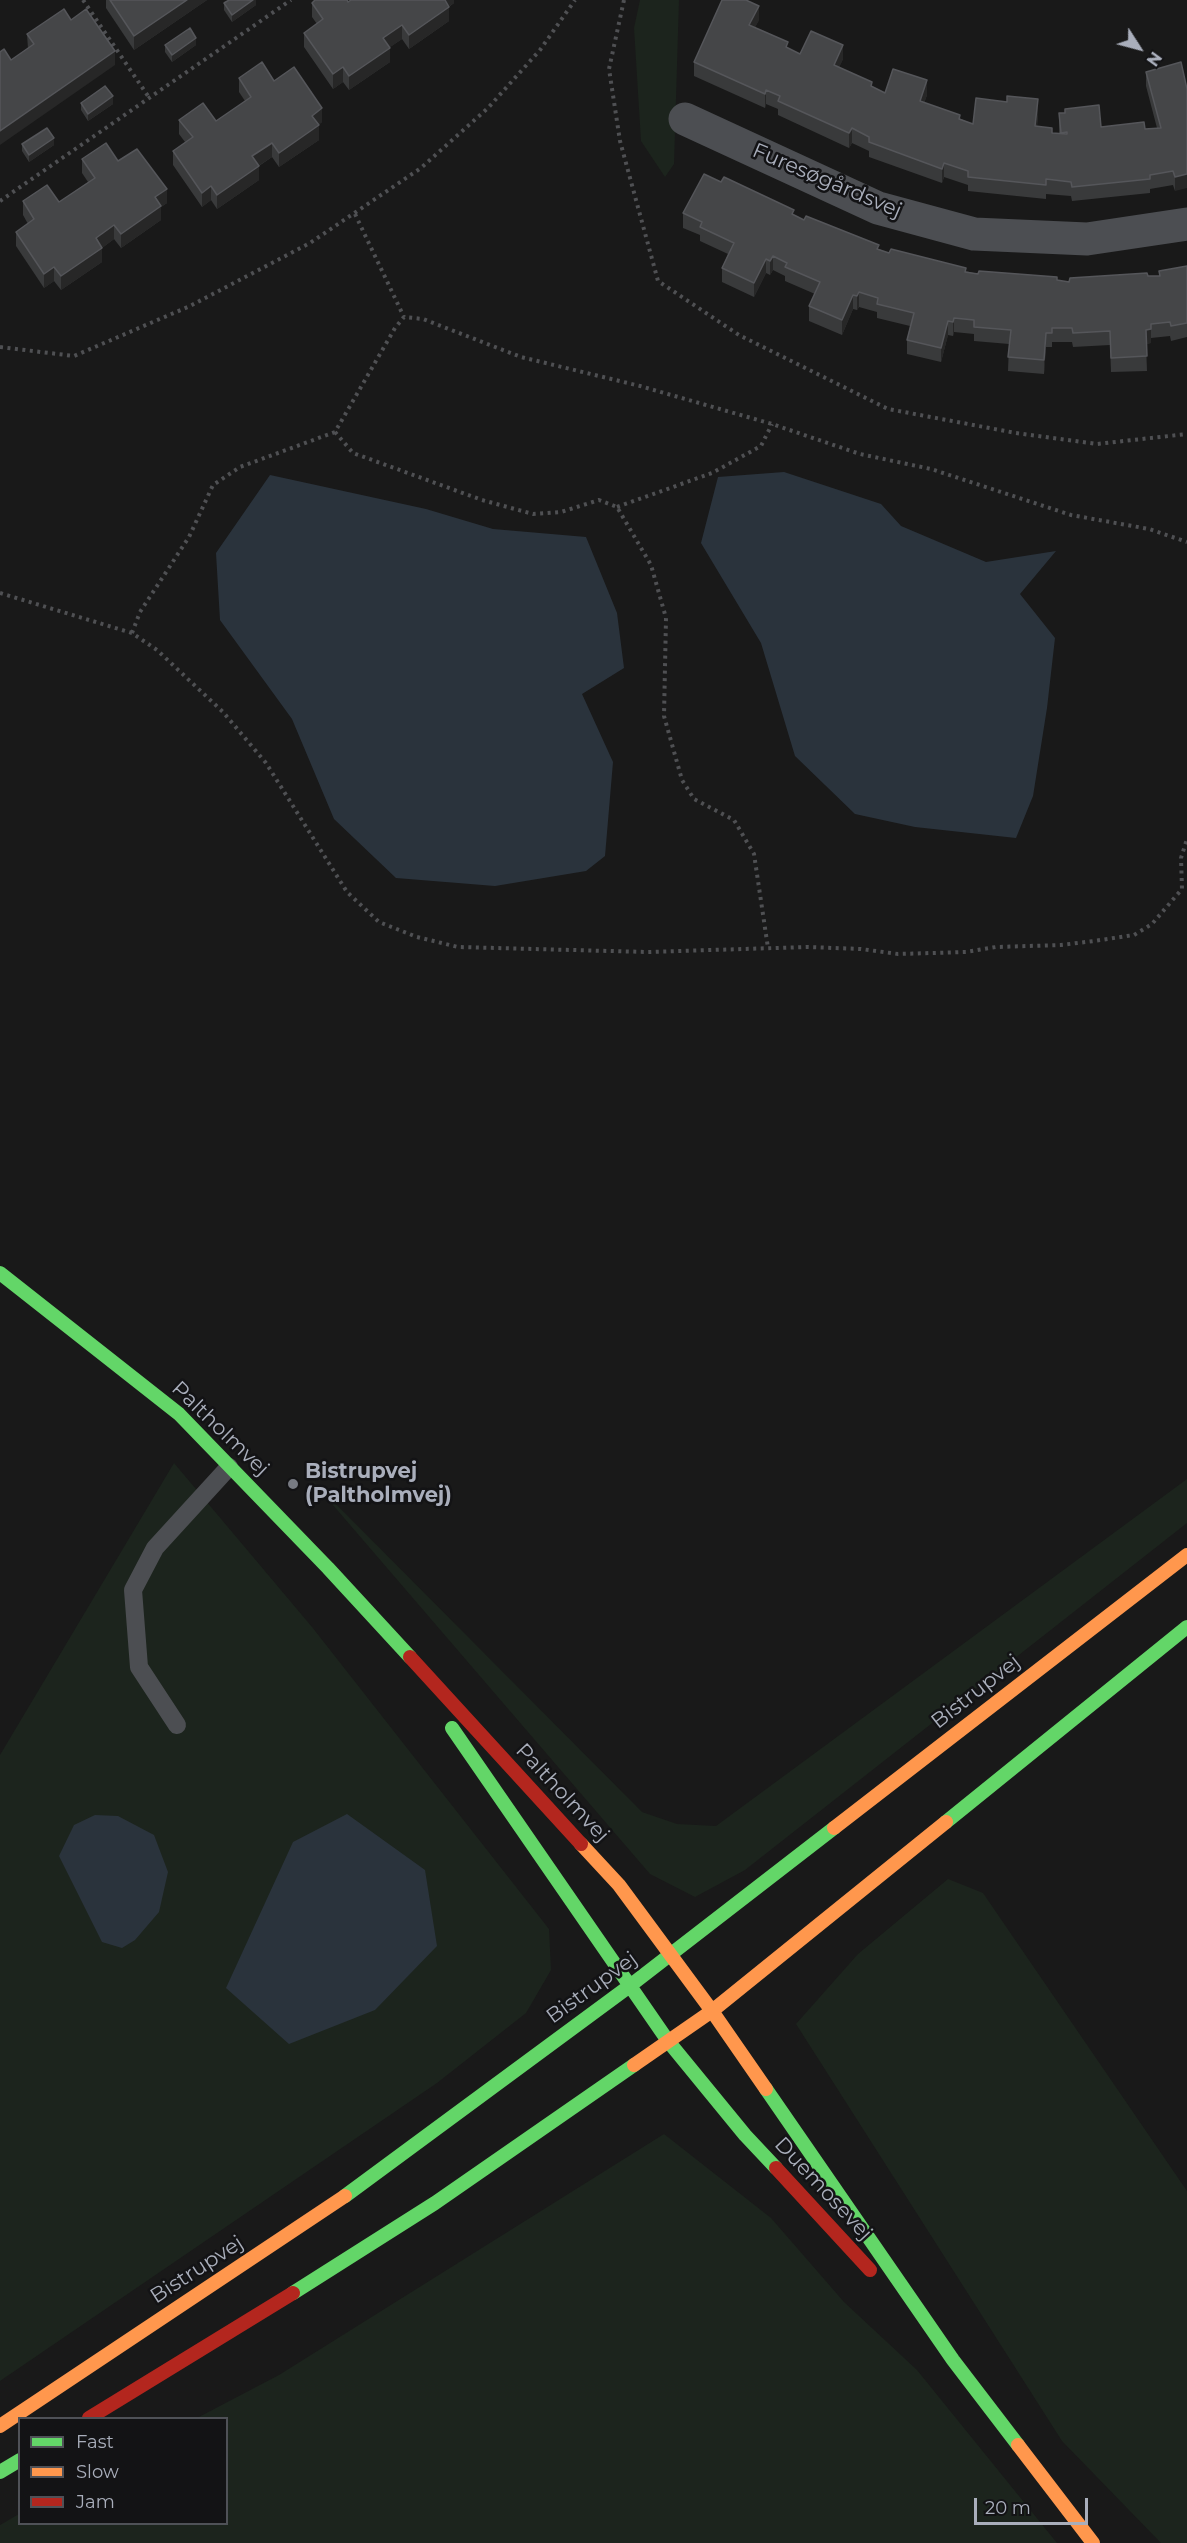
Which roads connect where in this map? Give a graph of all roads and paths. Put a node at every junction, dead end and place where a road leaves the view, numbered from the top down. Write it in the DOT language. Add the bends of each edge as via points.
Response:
graph roads {
  1 [pos="83,0"];
  2 [pos="291,0"];
  3 [pos="575,0"];
  4 [pos="624,0"];
  5 [pos="150,99"];
  6 [pos="685,119"];
  7 [pos="0,201"];
  8 [pos="355,214"];
  9 [pos="1187,224"];
  10 [pos="404,317"];
  11 [pos="0,347"];
  12 [pos="772,424"];
  13 [pos="335,432"];
  14 [pos="1187,434"];
  15 [pos="617,507"];
  16 [pos="1187,542"];
  17 [pos="0,593"];
  18 [pos="132,633"];
  19 [pos="1187,839"];
  20 [pos="768,948"];
  21 [pos="0,1273"];
  22 [pos="229,1467"];
  23 [pos="1187,1555"];
  24 [pos="1187,1627"];
  25 [pos="414,1664"];
  26 [pos="177,1725"];
  27 [pos="672,1955"];
  28 [pos="631,1985"];
  29 [pos="712,2011"];
  30 [pos="668,2041"];
  31 [pos="952,2360"];
  32 [pos="91,2417"];
  33 [pos="0,2426"];
  34 [pos="18,2461"];
  35 [pos="0,2472"];
  36 [pos="1093,2543"];
  1 -- 5 [label="path"];
  2 -- 5 [label="path"];
  3 -- 8 [label="path" via="540,50 488,108 421,168"];
  4 -- 14 [label="path" via="609,69 620,141 658,281 740,335 888,409 1097,444"];
  5 -- 7 [label="path"];
  6 -- 9 [label="street, Furesøgårdsvej" via="878,208 974,234 1087,239"];
  8 -- 10 [label="path"];
  8 -- 11 [label="path" via="310,243 190,306 74,356"];
  10 -- 12 [label="path" via="423,319 520,357"];
  10 -- 13 [label="path"];
  12 -- 15 [label="path" via="761,446 712,473"];
  12 -- 16 [label="path" via="860,454 931,469 1071,515 1149,529"];
  13 -- 15 [label="path" via="353,453 482,500 533,514 561,512 599,500"];
  13 -- 18 [label="path" via="240,467 213,485 189,537 140,612"];
  15 -- 20 [label="path" via="651,564 666,618 664,716 682,780 694,798 734,820 754,854"];
  17 -- 18 [label="path"];
  18 -- 20 [label="path" via="157,650 223,712 266,763 347,892 379,922 458,948 648,952"];
  19 -- 20 [label="path" via="1181,858 1182,889 1152,924 1134,935 966,952 898,954 861,949"];
  21 -- 22 [label="main road, Paltholmvej" via="179,1414"];
  22 -- 25 [label="main road, Paltholmvej" via="328,1568"];
  22 -- 26 [label="lane" via="155,1548 133,1590 139,1667"];
  23 -- 27 [label="main road, Bistrupvej"];
  24 -- 29 [label="main road"];
  25 -- 27 [label="main road, Paltholmvej" via="619,1885"];
  25 -- 28 [label="main road, Paltholmvej" via="462,1745"];
  27 -- 28 [label="main road, Bistrupvej"];
  27 -- 29 [label="main road, Paltholmvej"];
  28 -- 30 [label="main road, Duemosevej"];
  28 -- 33 [label="main road, Bistrupvej" via="314,2218"];
  29 -- 30 [label="main road"];
  29 -- 31 [label="main road, Duemosevej"];
  30 -- 31 [label="main road, Duemosevej" via="745,2135"];
  30 -- 32 [label="main road" via="435,2202"];
  31 -- 36 [label="main road, Duemosevej"];
  34 -- 35 [label="main road"];
}
